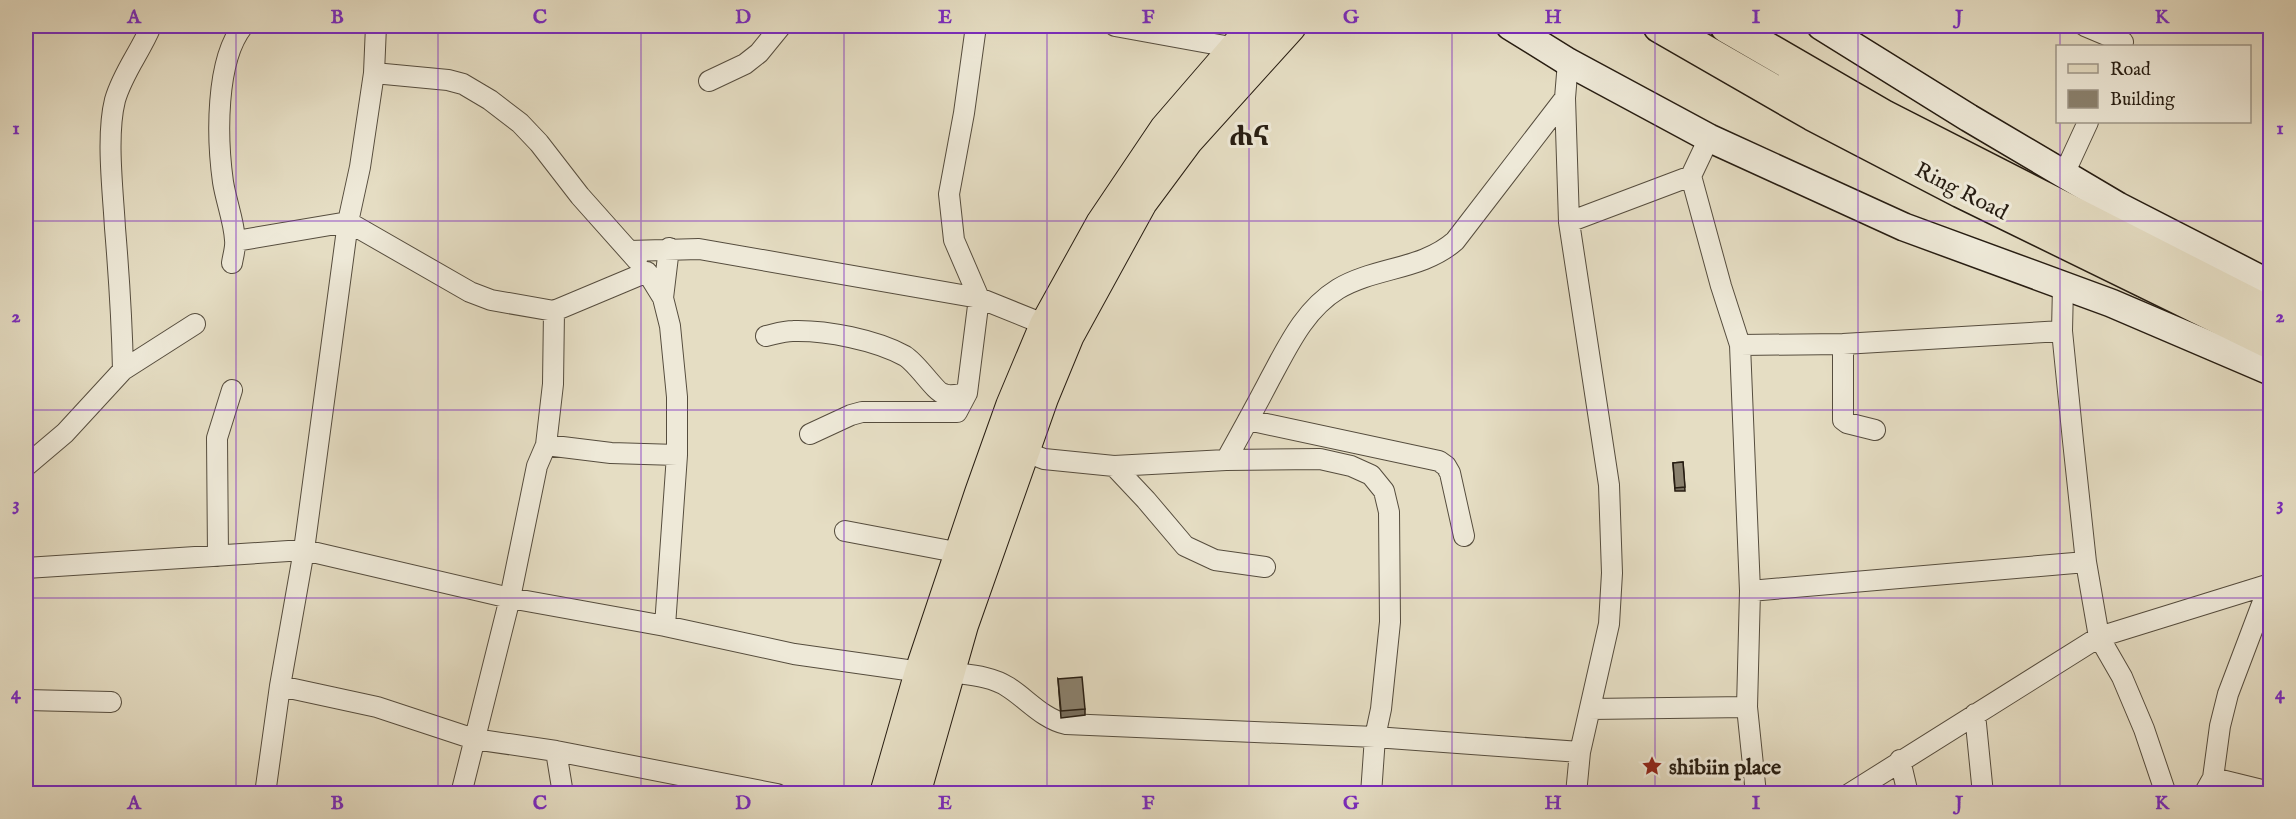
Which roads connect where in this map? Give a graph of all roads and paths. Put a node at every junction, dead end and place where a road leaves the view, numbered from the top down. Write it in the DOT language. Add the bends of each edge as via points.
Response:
graph roads {
  1 [pos="151,26"];
  2 [pos="243,26"];
  3 [pos="376,26"];
  4 [pos="781,26"];
  5 [pos="976,26"];
  6 [pos="1115,26"];
  7 [pos="1290,26"];
  8 [pos="1510,26"];
  9 [pos="1660,26"];
  10 [pos="1727,26"];
  11 [pos="1821,26"];
  12 [pos="2085,26"];
  13 [pos="1246,37"];
  14 [pos="2125,38"];
  15 [pos="1568,62"];
  16 [pos="374,73"];
  17 [pos="709,81"];
  18 [pos="1565,99"];
  19 [pos="2088,123"];
  20 [pos="1709,138"];
  21 [pos="2064,174"];
  22 [pos="1691,176"];
  23 [pos="348,222"];
  24 [pos="1569,222"];
  25 [pos="236,241"];
  26 [pos="669,248"];
  27 [pos="628,251"];
  28 [pos="232,263"];
  29 [pos="647,272"];
  30 [pos="2271,284"];
  31 [pos="2063,286"];
  32 [pos="663,298"];
  33 [pos="980,298"];
  34 [pos="554,311"];
  35 [pos="2271,314"];
  36 [pos="195,324"];
  37 [pos="1046,325"];
  38 [pos="2062,331"];
  39 [pos="766,336"];
  40 [pos="2271,342"];
  41 [pos="1843,344"];
  42 [pos="1740,345"];
  43 [pos="123,370"];
  44 [pos="2271,371"];
  45 [pos="232,390"];
  46 [pos="967,393"];
  47 [pos="1248,420"];
  48 [pos="1875,430"];
  49 [pos="810,434"];
  50 [pos="546,445"];
  51 [pos="1023,451"];
  52 [pos="677,454"];
  53 [pos="1226,460"];
  54 [pos="26,466"];
  55 [pos="1114,466"];
  56 [pos="994,496"];
  57 [pos="845,531"];
  58 [pos="1464,536"];
  59 [pos="304,550"];
  60 [pos="961,553"];
  61 [pos="218,556"];
  62 [pos="2086,562"];
  63 [pos="1265,567"];
  64 [pos="26,568"];
  65 [pos="2270,583"];
  66 [pos="1750,591"];
  67 [pos="510,598"];
  68 [pos="665,626"];
  69 [pos="2099,637"];
  70 [pos="935,672"];
  71 [pos="280,687"];
  72 [pos="26,700"];
  73 [pos="111,702"];
  74 [pos="1747,707"];
  75 [pos="1590,709"];
  76 [pos="1975,714"];
  77 [pos="1375,737"];
  78 [pos="474,739"];
  79 [pos="556,751"];
  80 [pos="1580,752"];
  81 [pos="1900,760"];
  82 [pos="2208,786"];
  83 [pos="2271,792"];
  84 [pos="265,794"];
  85 [pos="461,794"];
  86 [pos="563,794"];
  87 [pos="777,794"];
  88 [pos="886,794"];
  89 [pos="914,794"];
  90 [pos="1371,794"];
  91 [pos="1576,794"];
  92 [pos="1756,794"];
  93 [pos="1849,794"];
  94 [pos="1908,794"];
  95 [pos="1983,794"];
  96 [pos="2166,794"];
  1 -- 43 [label="street" via="124,74 112,122"];
  2 -- 25 [label="street" via="228,57 219,109 223,183"];
  3 -- 16 [label="street"];
  4 -- 17 [label="street" via="752,58"];
  5 -- 33 [label="street" via="949,194 954,240"];
  6 -- 13 [label="street"];
  7 -- 51 [label="main road" via="1187,140 1141,202 1068,335"];
  8 -- 15 [label="street"];
  9 -- 40 [label="highway, Ring Road" via="1813,114 1950,186"];
  10 -- 35 [label="highway, Ring Road" via="1884,117"];
  11 -- 21 [label="street"];
  12 -- 14 [label="street"];
  13 -- 37 [label="main road" via="1166,129 1102,224"];
  15 -- 18 [label="street"];
  15 -- 20 [label="street"];
  16 -- 23 [label="street"];
  16 -- 27 [label="street" via="448,80 490,100 539,143"];
  18 -- 24 [label="street"];
  18 -- 47 [label="street" via="1443,252 1361,279 1319,303 1300,324"];
  19 -- 21 [label="street"];
  20 -- 22 [label="street"];
  20 -- 31 [label="street" via="1904,227"];
  21 -- 30 [label="street"];
  22 -- 24 [label="street"];
  22 -- 42 [label="street"];
  23 -- 25 [label="street"];
  23 -- 34 [label="street" via="470,292 491,300"];
  23 -- 59 [label="street"];
  24 -- 75 [label="street" via="1609,484 1609,624"];
  25 -- 28 [label="street"];
  26 -- 27 [label="street"];
  26 -- 32 [label="street"];
  26 -- 33 [label="street" via="699,249"];
  27 -- 29 [label="street"];
  29 -- 32 [label="street"];
  29 -- 34 [label="street"];
  31 -- 38 [label="street"];
  31 -- 44 [label="street"];
  32 -- 52 [label="street" via="670,326 677,397"];
  33 -- 37 [label="street"];
  33 -- 46 [label="street"];
  34 -- 50 [label="street" via="553,384"];
  36 -- 43 [label="street"];
  37 -- 56 [label="main road" via="1012,406"];
  38 -- 41 [label="street"];
  38 -- 62 [label="street"];
  39 -- 46 [label="street" via="807,331 863,340 905,357 941,394"];
  41 -- 42 [label="street"];
  41 -- 48 [label="street" via="1843,420"];
  42 -- 66 [label="street"];
  43 -- 54 [label="street" via="65,433"];
  45 -- 61 [label="street" via="217,438"];
  46 -- 49 [label="street" via="957,412 862,412"];
  47 -- 53 [label="street"];
  47 -- 58 [label="street" via="1439,461 1450,473"];
  50 -- 52 [label="street" via="611,453"];
  50 -- 67 [label="street" via="537,466"];
  51 -- 55 [label="street" via="1044,459"];
  51 -- 56 [label="main road"];
  52 -- 68 [label="street"];
  53 -- 55 [label="street"];
  53 -- 77 [label="street" via="1320,459 1371,475 1384,491 1389,512 1390,622"];
  55 -- 63 [label="street" via="1185,546 1215,560"];
  56 -- 60 [label="main road"];
  56 -- 70 [label="main road" via="962,625"];
  57 -- 60 [label="street"];
  59 -- 61 [label="street"];
  59 -- 67 [label="street"];
  59 -- 71 [label="street"];
  60 -- 70 [label="main road"];
  61 -- 64 [label="street"];
  62 -- 66 [label="street"];
  62 -- 69 [label="street"];
  65 -- 69 [label="street"];
  65 -- 82 [label="street" via="2228,694"];
  66 -- 74 [label="street"];
  67 -- 68 [label="street"];
  67 -- 78 [label="street"];
  68 -- 70 [label="street" via="794,654"];
  69 -- 76 [label="street"];
  69 -- 96 [label="street" via="2127,687"];
  70 -- 77 [label="street" via="988,678 1006,686 1054,722 1066,724"];
  70 -- 88 [label="main road"];
  70 -- 89 [label="main road"];
  71 -- 78 [label="street" via="377,707"];
  71 -- 84 [label="street"];
  72 -- 73 [label="street"];
  74 -- 75 [label="street"];
  74 -- 92 [label="street"];
  75 -- 80 [label="street"];
  76 -- 81 [label="street"];
  76 -- 95 [label="street"];
  77 -- 80 [label="street"];
  77 -- 90 [label="street"];
  78 -- 79 [label="street"];
  78 -- 85 [label="street"];
  79 -- 86 [label="street"];
  79 -- 87 [label="street"];
  80 -- 91 [label="street"];
  81 -- 93 [label="street"];
  81 -- 94 [label="street"];
  82 -- 83 [label="street"];
}
